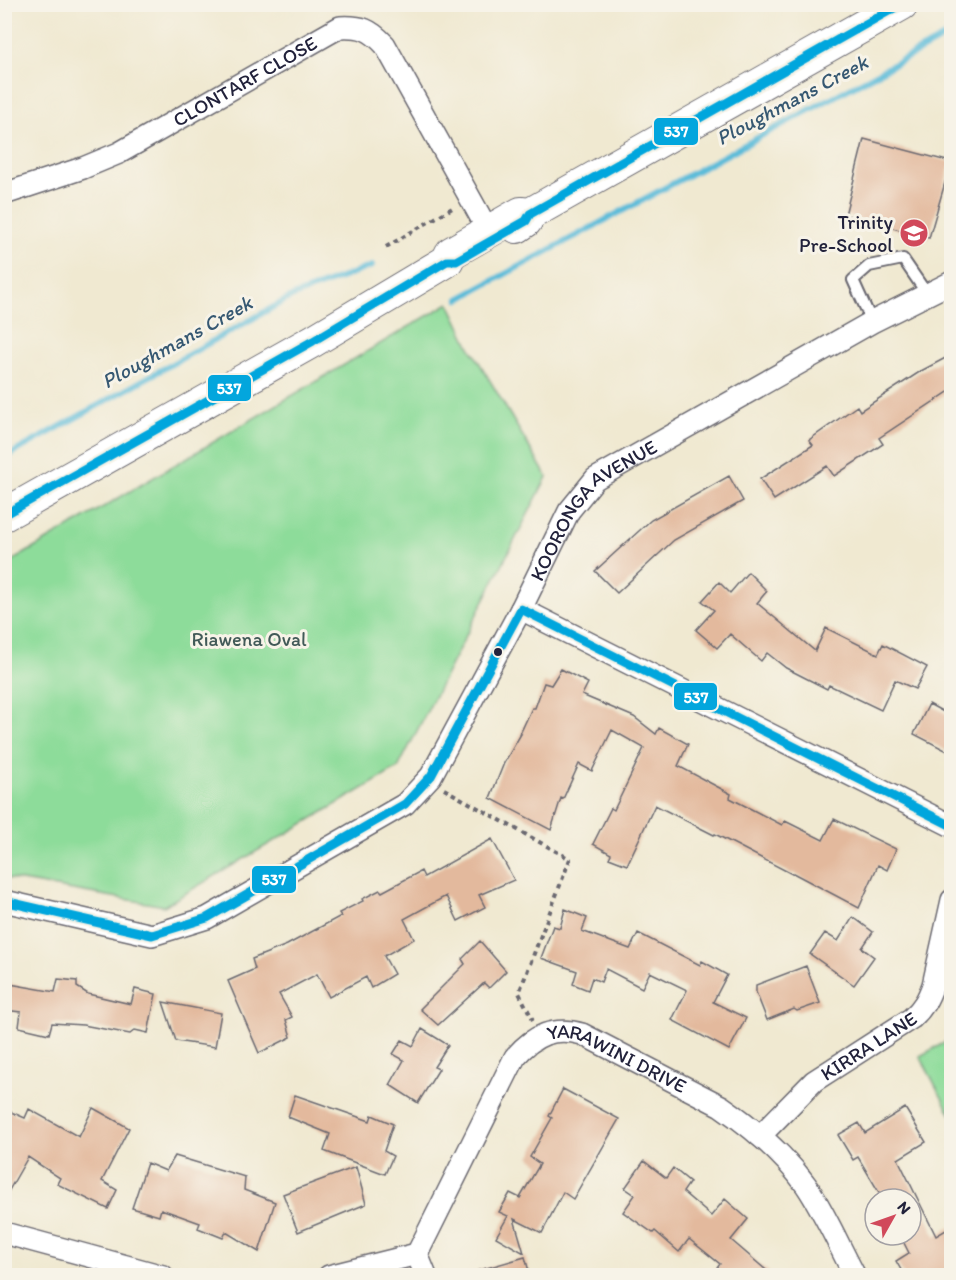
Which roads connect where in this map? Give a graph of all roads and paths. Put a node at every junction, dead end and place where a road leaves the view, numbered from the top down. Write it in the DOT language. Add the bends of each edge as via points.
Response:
graph roads {
  1 [pos="902,4"];
  2 [pos="4,194"];
  3 [pos="470,197"];
  4 [pos="530,214"];
  5 [pos="489,232"];
  6 [pos="386,247"];
  7 [pos="447,261"];
  8 [pos="951,282"];
  9 [pos="927,294"];
  10 [pos="872,322"];
  11 [pos="4,515"];
  12 [pos="521,609"];
  13 [pos="428,780"];
  14 [pos="951,826"];
  15 [pos="4,900"];
  16 [pos="951,900"];
  17 [pos="540,1036"];
  18 [pos="760,1136"];
  19 [pos="4,1233"];
  20 [pos="417,1254"];
  21 [pos="163,1275"];
  22 [pos="329,1275"];
  23 [pos="426,1275"];
  24 [pos="855,1275"];
  1 -- 4 [label="street"];
  2 -- 3 [label="street, CLONTARF CLOSE" via="119,153 340,27 357,26 374,33 385,45"];
  3 -- 5 [label="street, CLONTARF CLOSE"];
  3 -- 6 [label="path"];
  4 -- 5 [label="street" via="521,213"];
  4 -- 7 [label="street" via="526,221 456,261"];
  5 -- 7 [label="street" via="451,253"];
  7 -- 11 [label="street"];
  8 -- 9 [label="street, KOORONGA AVENUE"];
  9 -- 10 [label="street, KOORONGA AVENUE"];
  9 -- 10 [label="lane" via="903,259 869,266 853,280"];
  10 -- 12 [label="street, KOORONGA AVENUE" via="595,479 569,511"];
  12 -- 13 [label="street, KOORONGA AVENUE"];
  12 -- 14 [label="street"];
  13 -- 15 [label="street, KOORONGA AVENUE" via="405,804 207,918 152,935"];
  13 -- 17 [label="path" via="570,859 519,993"];
  16 -- 18 [label="street, KIRRA LANE" via="933,985 921,1009 814,1081"];
  17 -- 18 [label="street, YARAWINI DRIVE" via="568,1030 582,1034 721,1106"];
  17 -- 20 [label="street, YARAWINI DRIVE" via="515,1057"];
  18 -- 24 [label="street, YARAWINI DRIVE" via="805,1185"];
  19 -- 21 [label="street"];
  20 -- 22 [label="street"];
  20 -- 23 [label="street"];
}
